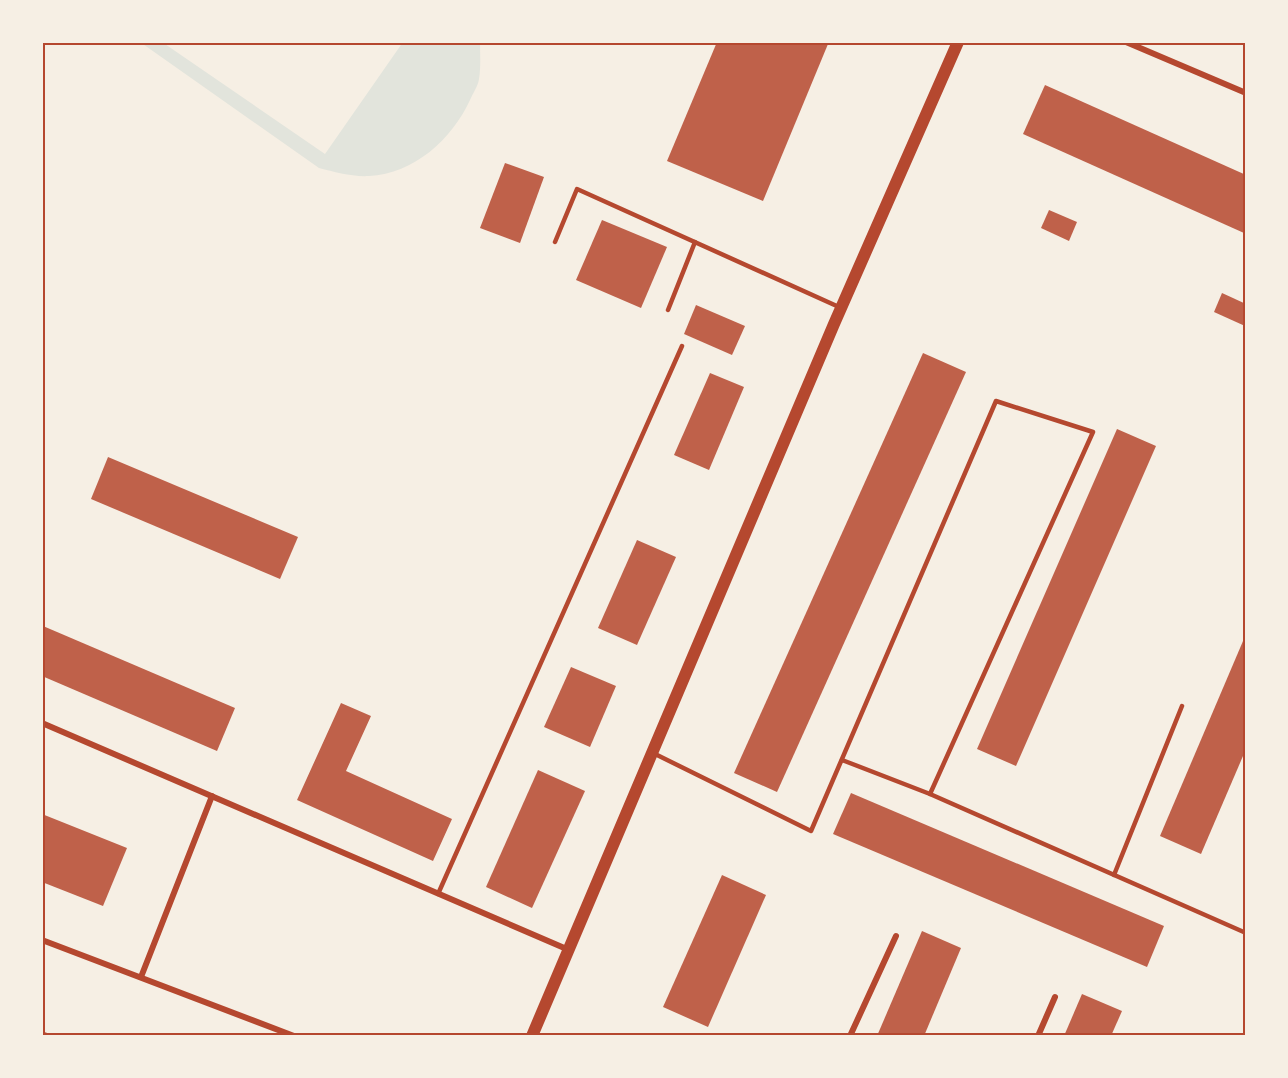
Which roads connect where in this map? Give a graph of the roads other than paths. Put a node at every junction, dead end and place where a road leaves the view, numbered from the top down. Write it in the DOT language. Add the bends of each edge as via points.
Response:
graph roads {
  1 [pos="958,42"];
  2 [pos="1126,42"];
  3 [pos="1246,93"];
  4 [pos="555,242"];
  5 [pos="695,242"];
  6 [pos="841,308"];
  7 [pos="668,310"];
  8 [pos="682,345"];
  9 [pos="1182,706"];
  10 [pos="42,723"];
  11 [pos="653,753"];
  12 [pos="842,760"];
  13 [pos="930,794"];
  14 [pos="212,796"];
  15 [pos="1114,875"];
  16 [pos="438,894"];
  17 [pos="1246,933"];
  18 [pos="896,936"];
  19 [pos="42,940"];
  20 [pos="569,950"];
  21 [pos="141,977"];
  22 [pos="1055,998"];
  23 [pos="294,1036"];
  24 [pos="532,1036"];
  25 [pos="850,1036"];
  26 [pos="1038,1036"];
  1 -- 6 [label="main road"];
  2 -- 3 [label="street"];
  4 -- 5 [label="lane" via="577,189"];
  5 -- 6 [label="lane"];
  5 -- 7 [label="lane"];
  6 -- 11 [label="main road"];
  8 -- 16 [label="lane"];
  9 -- 15 [label="lane"];
  10 -- 14 [label="street"];
  11 -- 12 [label="lane" via="811,831"];
  11 -- 20 [label="main road"];
  12 -- 13 [label="lane"];
  12 -- 13 [label="lane" via="996,401 1094,432"];
  13 -- 15 [label="lane"];
  14 -- 16 [label="street"];
  14 -- 21 [label="street"];
  15 -- 17 [label="lane"];
  16 -- 20 [label="street"];
  18 -- 25 [label="street"];
  19 -- 21 [label="street"];
  20 -- 24 [label="main road"];
  21 -- 23 [label="street"];
  22 -- 26 [label="street"];
}
